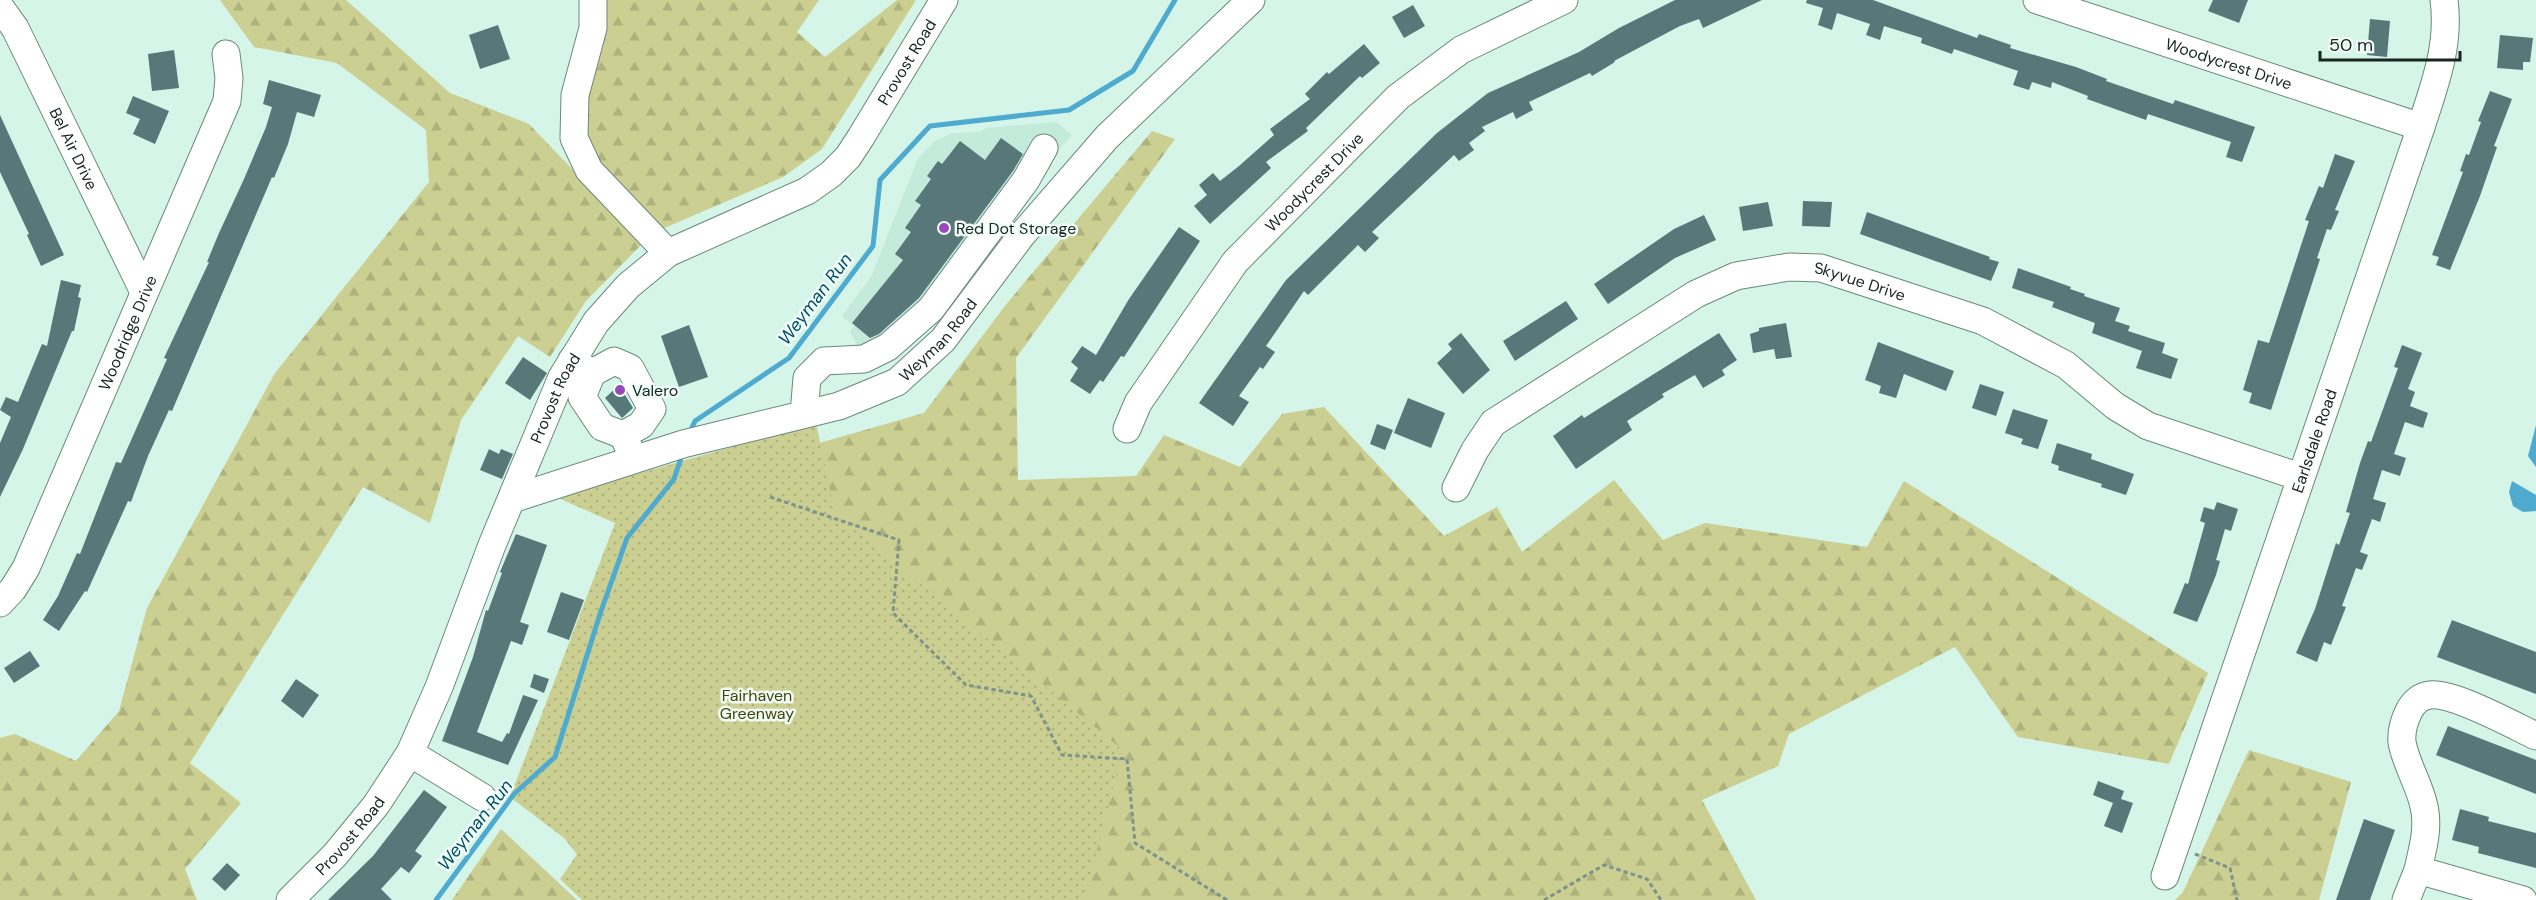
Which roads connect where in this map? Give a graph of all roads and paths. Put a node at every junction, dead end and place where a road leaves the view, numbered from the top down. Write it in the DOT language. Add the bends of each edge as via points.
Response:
graph roads {
  1 [pos="593,0"];
  2 [pos="944,0"];
  3 [pos="1251,0"];
  4 [pos="1564,0"];
  5 [pos="2037,0"];
  6 [pos="2444,0"];
  7 [pos="0,8"];
  8 [pos="226,54"];
  9 [pos="2421,127"];
  10 [pos="1044,147"];
  11 [pos="668,253"];
  12 [pos="144,292"];
  13 [pos="582,366"];
  14 [pos="804,414"];
  15 [pos="1127,429"];
  16 [pos="632,450"];
  17 [pos="2300,477"];
  18 [pos="1456,488"];
  19 [pos="770,497"];
  20 [pos="512,499"];
  21 [pos="0,603"];
  22 [pos="2536,736"];
  23 [pos="410,753"];
  24 [pos="482,797"];
  25 [pos="2176,846"];
  26 [pos="2418,870"];
  27 [pos="2165,876"];
  28 [pos="290,900"];
  29 [pos="1227,900"];
  30 [pos="1544,900"];
  31 [pos="1661,900"];
  32 [pos="2238,900"];
  33 [pos="2406,900"];
  34 [pos="2523,900"];
  1 -- 11 [label="street" via="593,28 575,96 574,138 589,170"];
  2 -- 11 [label="street, Provost Road" via="861,137 831,174 807,191"];
  3 -- 14 [label="street, Weyman Road" via="1107,137 1021,236 943,340 897,382 839,406"];
  4 -- 15 [label="street, Woodycrest Drive" via="1461,50 1398,97 1235,262 1138,403"];
  5 -- 9 [label="street, Woodycrest Drive"];
  6 -- 9 [label="street, Earlsdale Road" via="2447,23 2443,56"];
  7 -- 12 [label="street, Bel Air Drive" via="15,28"];
  8 -- 12 [label="street, Woodridge Drive" via="227,101"];
  9 -- 17 [label="street, Earlsdale Road"];
  10 -- 14 [label="street" via="1026,180 931,309 888,347 864,358 824,361 807,378"];
  11 -- 13 [label="street, Provost Road" via="628,286 596,322"];
  12 -- 21 [label="street, Woodridge Drive" via="26,568"];
  13 -- 16 [label="street" via="582,397 602,427"];
  13 -- 16 [label="street" via="614,361 630,368 652,409"];
  13 -- 20 [label="street, Provost Road"];
  14 -- 16 [label="street, Weyman Road" via="714,436"];
  16 -- 20 [label="street, Weyman Road"];
  17 -- 18 [label="street, Skyvue Drive" via="2148,426 2115,406 2066,365 1983,321 1821,268 1789,267 1736,276 1696,294 1492,423"];
  17 -- 25 [label="street, Earlsdale Road"];
  19 -- 29 [label="path" via="899,540 893,613 966,685 1031,696 1062,755 1127,759 1135,843"];
  20 -- 23 [label="street, Provost Road"];
  22 -- 26 [label="street" via="2446,697 2419,698 2410,708 2404,720 2403,744 2425,809 2426,831"];
  23 -- 24 [label="street"];
  23 -- 28 [label="street, Provost Road" via="376,805 335,855"];
  25 -- 27 [label="street, Earlsdale Road"];
  25 -- 32 [label="path" via="2230,868"];
  26 -- 33 [label="street"];
  26 -- 34 [label="street"];
  30 -- 31 [label="path" via="1604,865 1647,879"];
}
